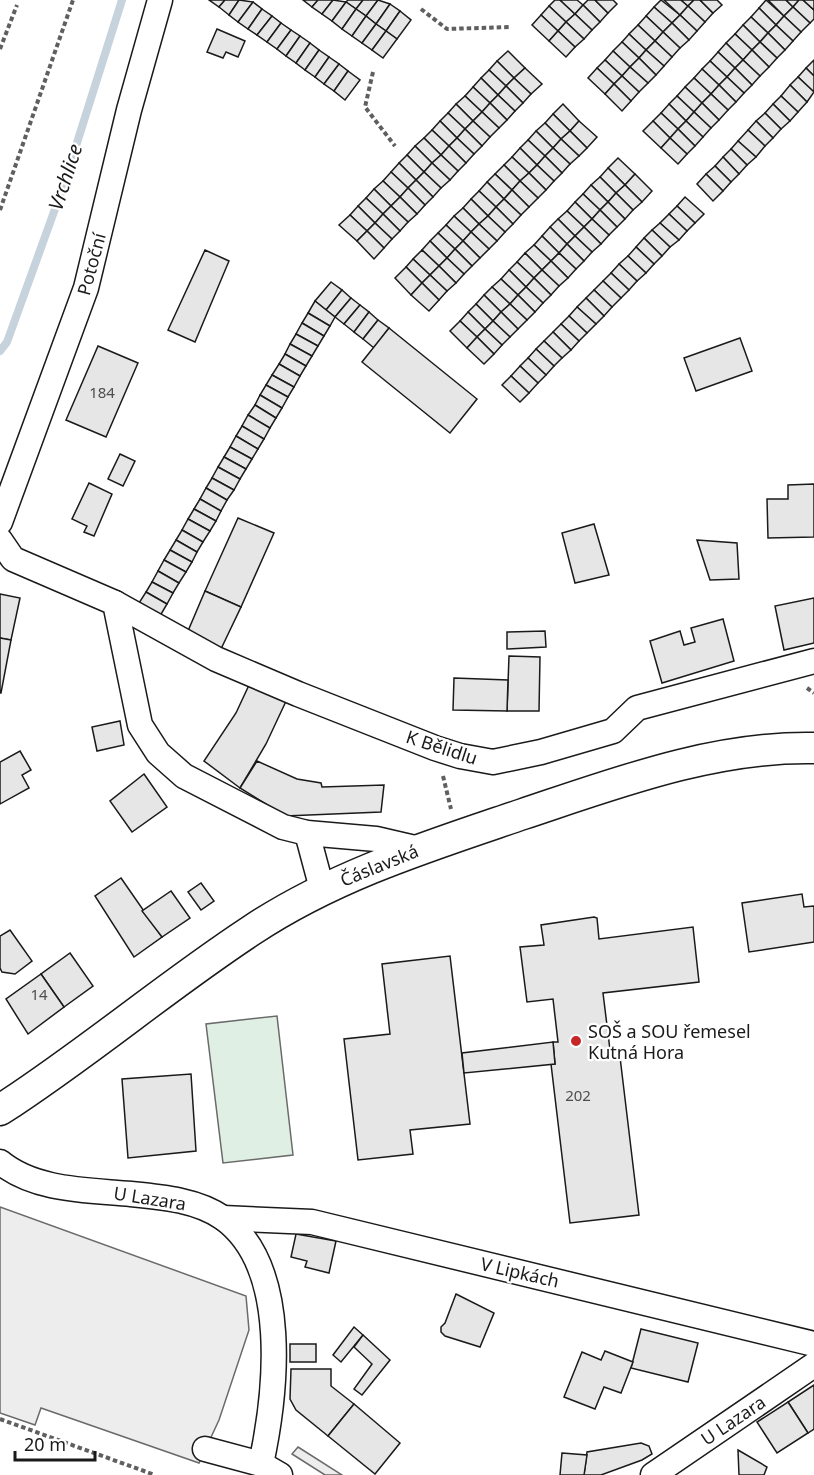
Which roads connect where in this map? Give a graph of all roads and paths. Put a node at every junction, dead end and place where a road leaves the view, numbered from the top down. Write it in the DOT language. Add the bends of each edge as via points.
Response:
graph roads {
  1 [pos="73,0"];
  2 [pos="160,0"];
  3 [pos="17,5"];
  4 [pos="421,9"];
  5 [pos="510,27"];
  6 [pos="0,49"];
  7 [pos="373,72"];
  8 [pos="395,146"];
  9 [pos="0,210"];
  10 [pos="0,522"];
  11 [pos="0,540"];
  12 [pos="115,603"];
  13 [pos="814,661"];
  14 [pos="814,747"];
  15 [pos="307,833"];
  16 [pos="419,849"];
  17 [pos="322,889"];
  18 [pos="0,1110"];
  19 [pos="0,1162"];
  20 [pos="223,1218"];
  21 [pos="814,1344"];
  22 [pos="814,1365"];
  23 [pos="0,1419"];
  24 [pos="205,1449"];
  25 [pos="270,1469"];
  26 [pos="155,1475"];
  27 [pos="653,1475"];
  1 -- 9 [label="path"];
  2 -- 10 [label="street, Potoční" via="86,288"];
  3 -- 6 [label="path"];
  4 -- 5 [label="path" via="447,29"];
  7 -- 8 [label="path" via="365,107"];
  11 -- 12 [label="street, K Bělidlu" via="13,559"];
  12 -- 13 [label="street, K Bělidlu" via="216,659 298,694 435,748 494,762 613,730 637,708"];
  12 -- 15 [label="street" via="140,725 158,753 184,776 283,827"];
  14 -- 16 [label="street, Čáslavská" via="732,754 674,766"];
  15 -- 16 [label="street" via="376,839"];
  15 -- 17 [label="street"];
  16 -- 17 [label="street, Čáslavská"];
  17 -- 18 [label="street, Čáslavská" via="252,930"];
  19 -- 20 [label="street, U Lazara" via="24,1177 48,1185 184,1202"];
  20 -- 21 [label="street, V Lipkách" via="312,1222"];
  20 -- 25 [label="street, U Lazara" via="254,1258 270,1307 274,1386"];
  22 -- 27 [label="street, U Lazara"];
  23 -- 26 [label="path"];
  24 -- 25 [label="street, U Lazara"];
}
